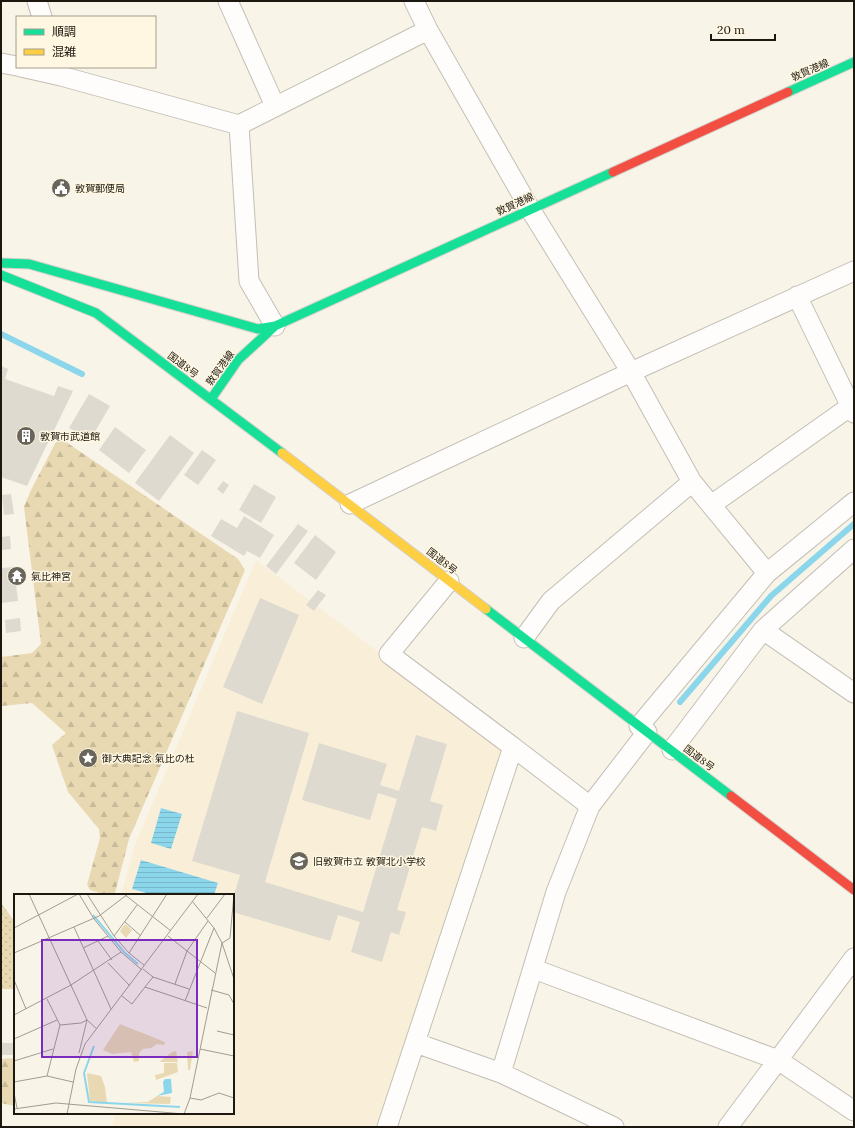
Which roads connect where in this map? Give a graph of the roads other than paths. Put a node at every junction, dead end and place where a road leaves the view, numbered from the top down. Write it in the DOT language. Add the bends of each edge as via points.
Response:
graph roads {
  1 [pos="37,1"];
  2 [pos="228,1"];
  3 [pos="414,1"];
  4 [pos="42,16"];
  5 [pos="428,30"];
  6 [pos="1,62"];
  7 [pos="854,62"];
  8 [pos="16,66"];
  9 [pos="29,68"];
  10 [pos="60,72"];
  11 [pos="275,106"];
  12 [pos="239,125"];
  13 [pos="530,209"];
  14 [pos="1,263"];
  15 [pos="854,271"];
  16 [pos="1,275"];
  17 [pos="797,296"];
  18 [pos="275,326"];
  19 [pos="631,372"];
  20 [pos="211,399"];
  21 [pos="852,410"];
  22 [pos="692,482"];
  23 [pos="854,502"];
  24 [pos="350,504"];
  25 [pos="710,505"];
  26 [pos="854,550"];
  27 [pos="767,573"];
  28 [pos="449,581"];
  29 [pos="763,630"];
  30 [pos="524,638"];
  31 [pos="854,693"];
  32 [pos="643,729"];
  33 [pos="513,747"];
  34 [pos="672,750"];
  35 [pos="590,806"];
  36 [pos="854,890"];
  37 [pos="854,958"];
  38 [pos="534,969"];
  39 [pos="416,1043"];
  40 [pos="778,1060"];
  41 [pos="501,1073"];
  42 [pos="854,1111"];
  43 [pos="387,1127"];
  44 [pos="614,1127"];
  45 [pos="728,1127"];
  1 -- 4 [label="street"];
  2 -- 11 [label="street"];
  3 -- 5 [label="street"];
  5 -- 11 [label="street"];
  5 -- 13 [label="street"];
  6 -- 8 [label="street"];
  7 -- 13 [label="main road, 敦賀港線"];
  9 -- 10 [label="street"];
  10 -- 12 [label="street"];
  11 -- 12 [label="street"];
  12 -- 18 [label="street" via="249,281"];
  13 -- 18 [label="main road, 敦賀港線"];
  13 -- 19 [label="street"];
  14 -- 18 [label="main road" via="29,264 258,329"];
  15 -- 17 [label="street"];
  16 -- 20 [label="main road, 国道8号" via="96,313"];
  17 -- 19 [label="street"];
  17 -- 21 [label="street"];
  18 -- 20 [label="main road, 敦賀港線" via="238,360"];
  19 -- 22 [label="street"];
  19 -- 24 [label="street"];
  20 -- 24 [label="main road, 国道8号"];
  21 -- 25 [label="street"];
  22 -- 25 [label="street"];
  22 -- 30 [label="street" via="551,601"];
  23 -- 27 [label="street"];
  24 -- 28 [label="main road, 国道8号"];
  25 -- 27 [label="street"];
  26 -- 29 [label="street"];
  27 -- 32 [label="street"];
  28 -- 30 [label="main road, 国道8号"];
  28 -- 33 [label="street" via="389,654"];
  29 -- 31 [label="street"];
  29 -- 34 [label="street"];
  30 -- 32 [label="main road, 国道8号"];
  32 -- 34 [label="main road, 国道8号"];
  32 -- 35 [label="street"];
  33 -- 35 [label="street"];
  33 -- 39 [label="street"];
  34 -- 36 [label="main road, 国道8号"];
  35 -- 38 [label="street" via="556,892"];
  37 -- 40 [label="street"];
  38 -- 40 [label="street"];
  38 -- 41 [label="street"];
  39 -- 41 [label="street"];
  39 -- 43 [label="street"];
  40 -- 42 [label="street"];
  40 -- 45 [label="street"];
  41 -- 44 [label="street"];
}
